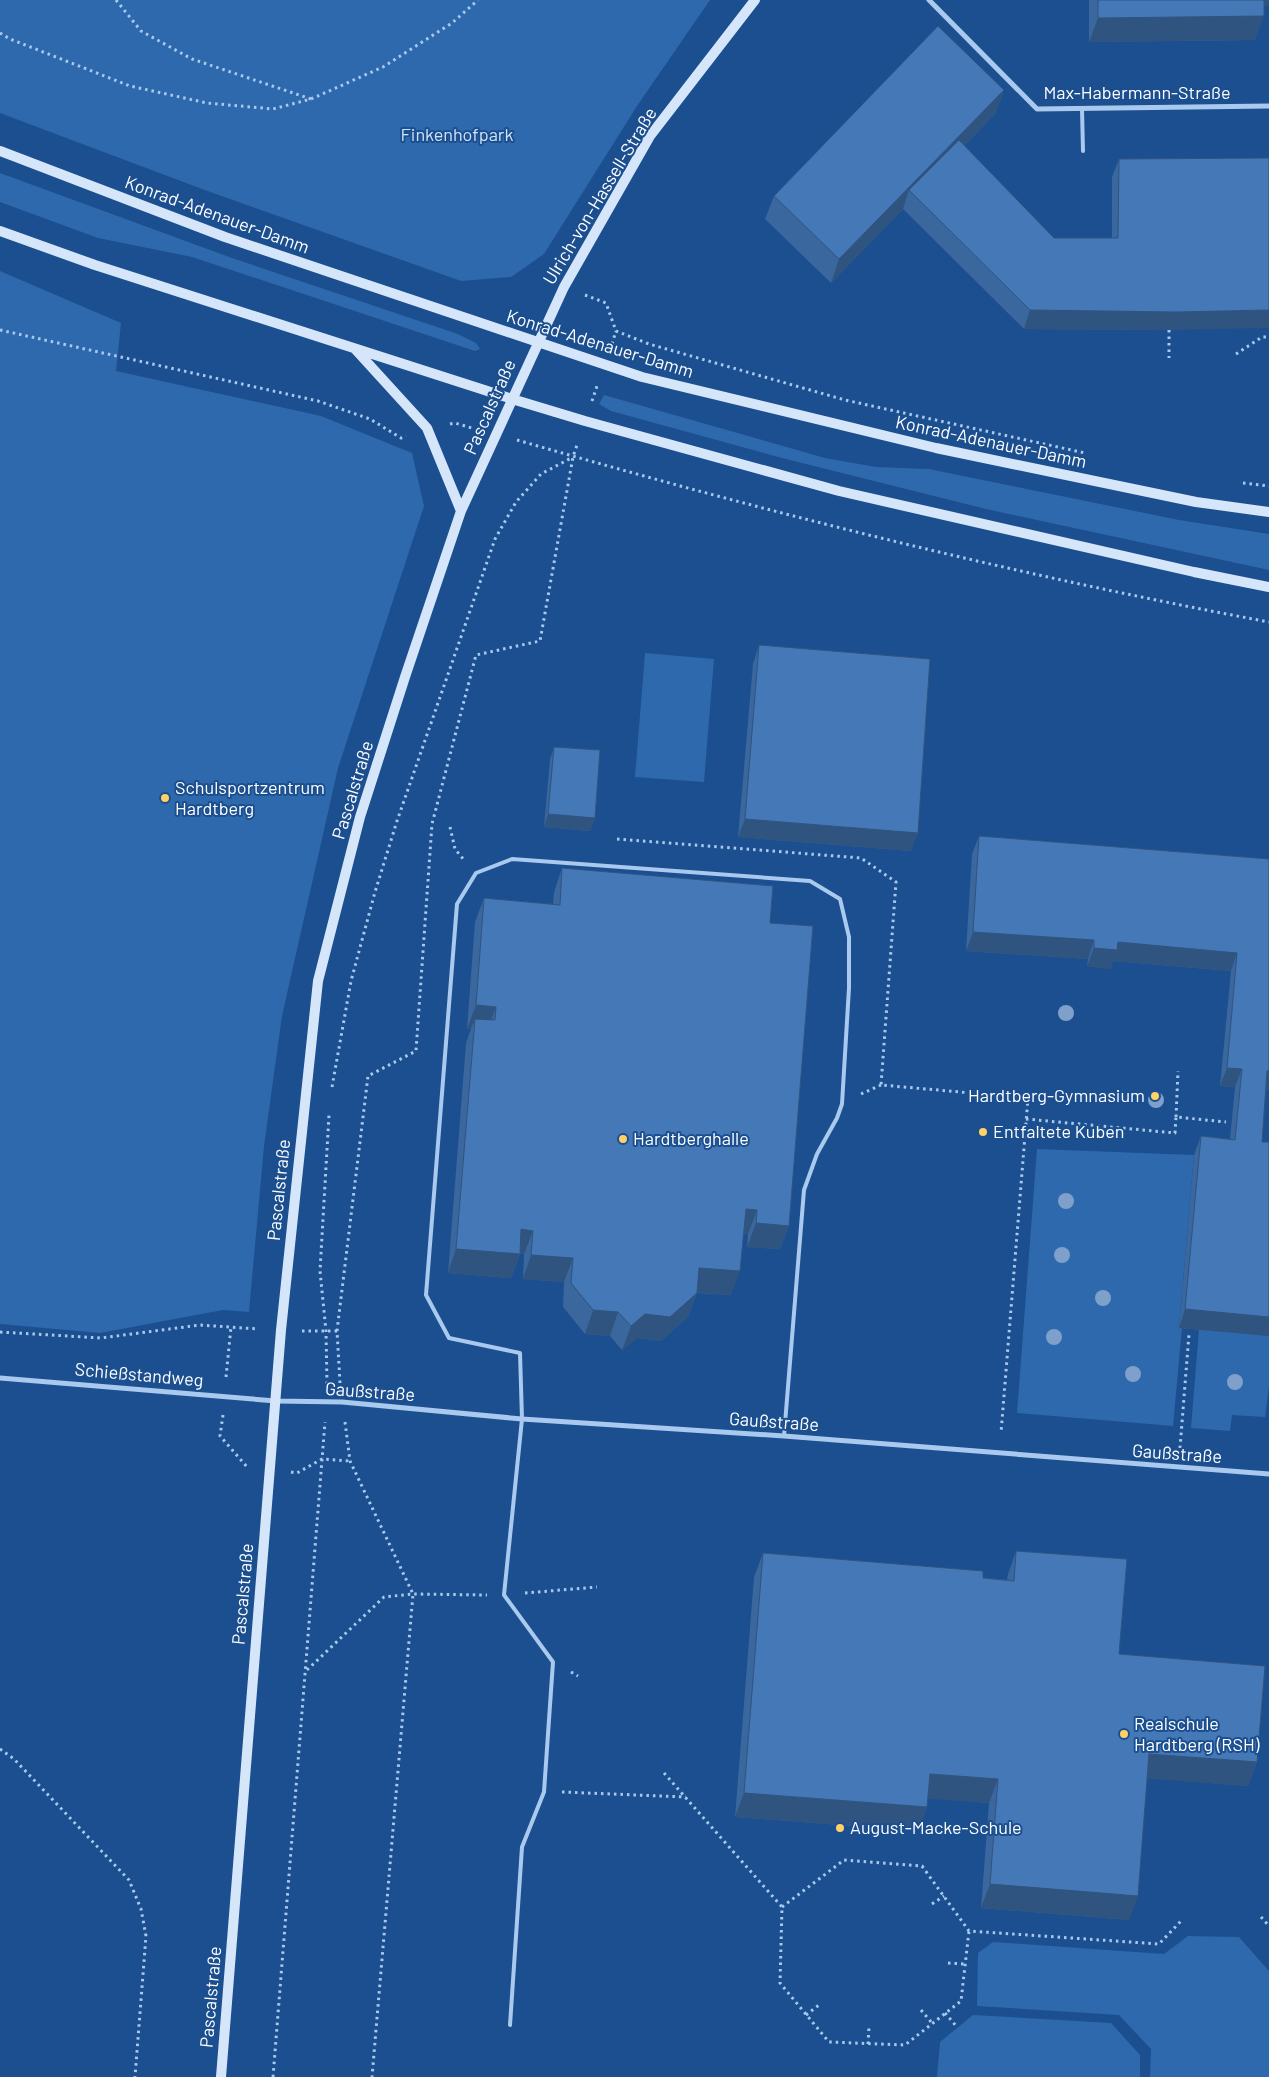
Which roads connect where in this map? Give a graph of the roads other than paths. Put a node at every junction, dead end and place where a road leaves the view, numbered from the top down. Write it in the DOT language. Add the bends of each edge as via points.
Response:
graph roads {
  1 [pos="754,0"];
  2 [pos="929,0"];
  3 [pos="1269,106"];
  4 [pos="1082,109"];
  5 [pos="0,151"];
  6 [pos="1083,151"];
  7 [pos="0,231"];
  8 [pos="537,342"];
  9 [pos="355,350"];
  10 [pos="512,400"];
  11 [pos="461,511"];
  12 [pos="1269,512"];
  13 [pos="1269,587"];
  14 [pos="0,1378"];
  15 [pos="276,1400"];
  16 [pos="522,1419"];
  17 [pos="784,1436"];
  18 [pos="1269,1474"];
  19 [pos="510,2025"];
  20 [pos="220,2077"];
  1 -- 8 [label="main road, Ulrich-von-Hassell-Straße" via="650,136 564,287"];
  2 -- 4 [label="street, Max-Habermann-Straße" via="1037,110"];
  3 -- 4 [label="street, Max-Habermann-Straße"];
  4 -- 6 [label="lane"];
  5 -- 8 [label="main road, Konrad-Adenauer-Damm" via="225,237"];
  7 -- 9 [label="main road"];
  8 -- 10 [label="main road, Pascalstraße"];
  8 -- 12 [label="main road, Konrad-Adenauer-Damm" via="642,377 936,448 1196,502"];
  9 -- 10 [label="main road"];
  9 -- 11 [label="main road" via="427,428"];
  10 -- 11 [label="main road, Pascalstraße"];
  10 -- 13 [label="main road" via="840,491"];
  11 -- 15 [label="main road, Pascalstraße" via="360,817 318,981"];
  14 -- 15 [label="street, Schießstandweg"];
  15 -- 16 [label="street, Gaußstraße" via="342,1402"];
  15 -- 20 [label="main road, Pascalstraße"];
  16 -- 17 [label="street, Gaußstraße"];
  16 -- 17 [label="lane" via="520,1353 449,1338 426,1295 457,904 476,873 512,860 810,881 840,899 849,937 842,1104 817,1154 804,1190"];
  16 -- 19 [label="lane" via="504,1595 553,1662 544,1792 522,1847"];
  17 -- 18 [label="street, Gaußstraße"];
}
